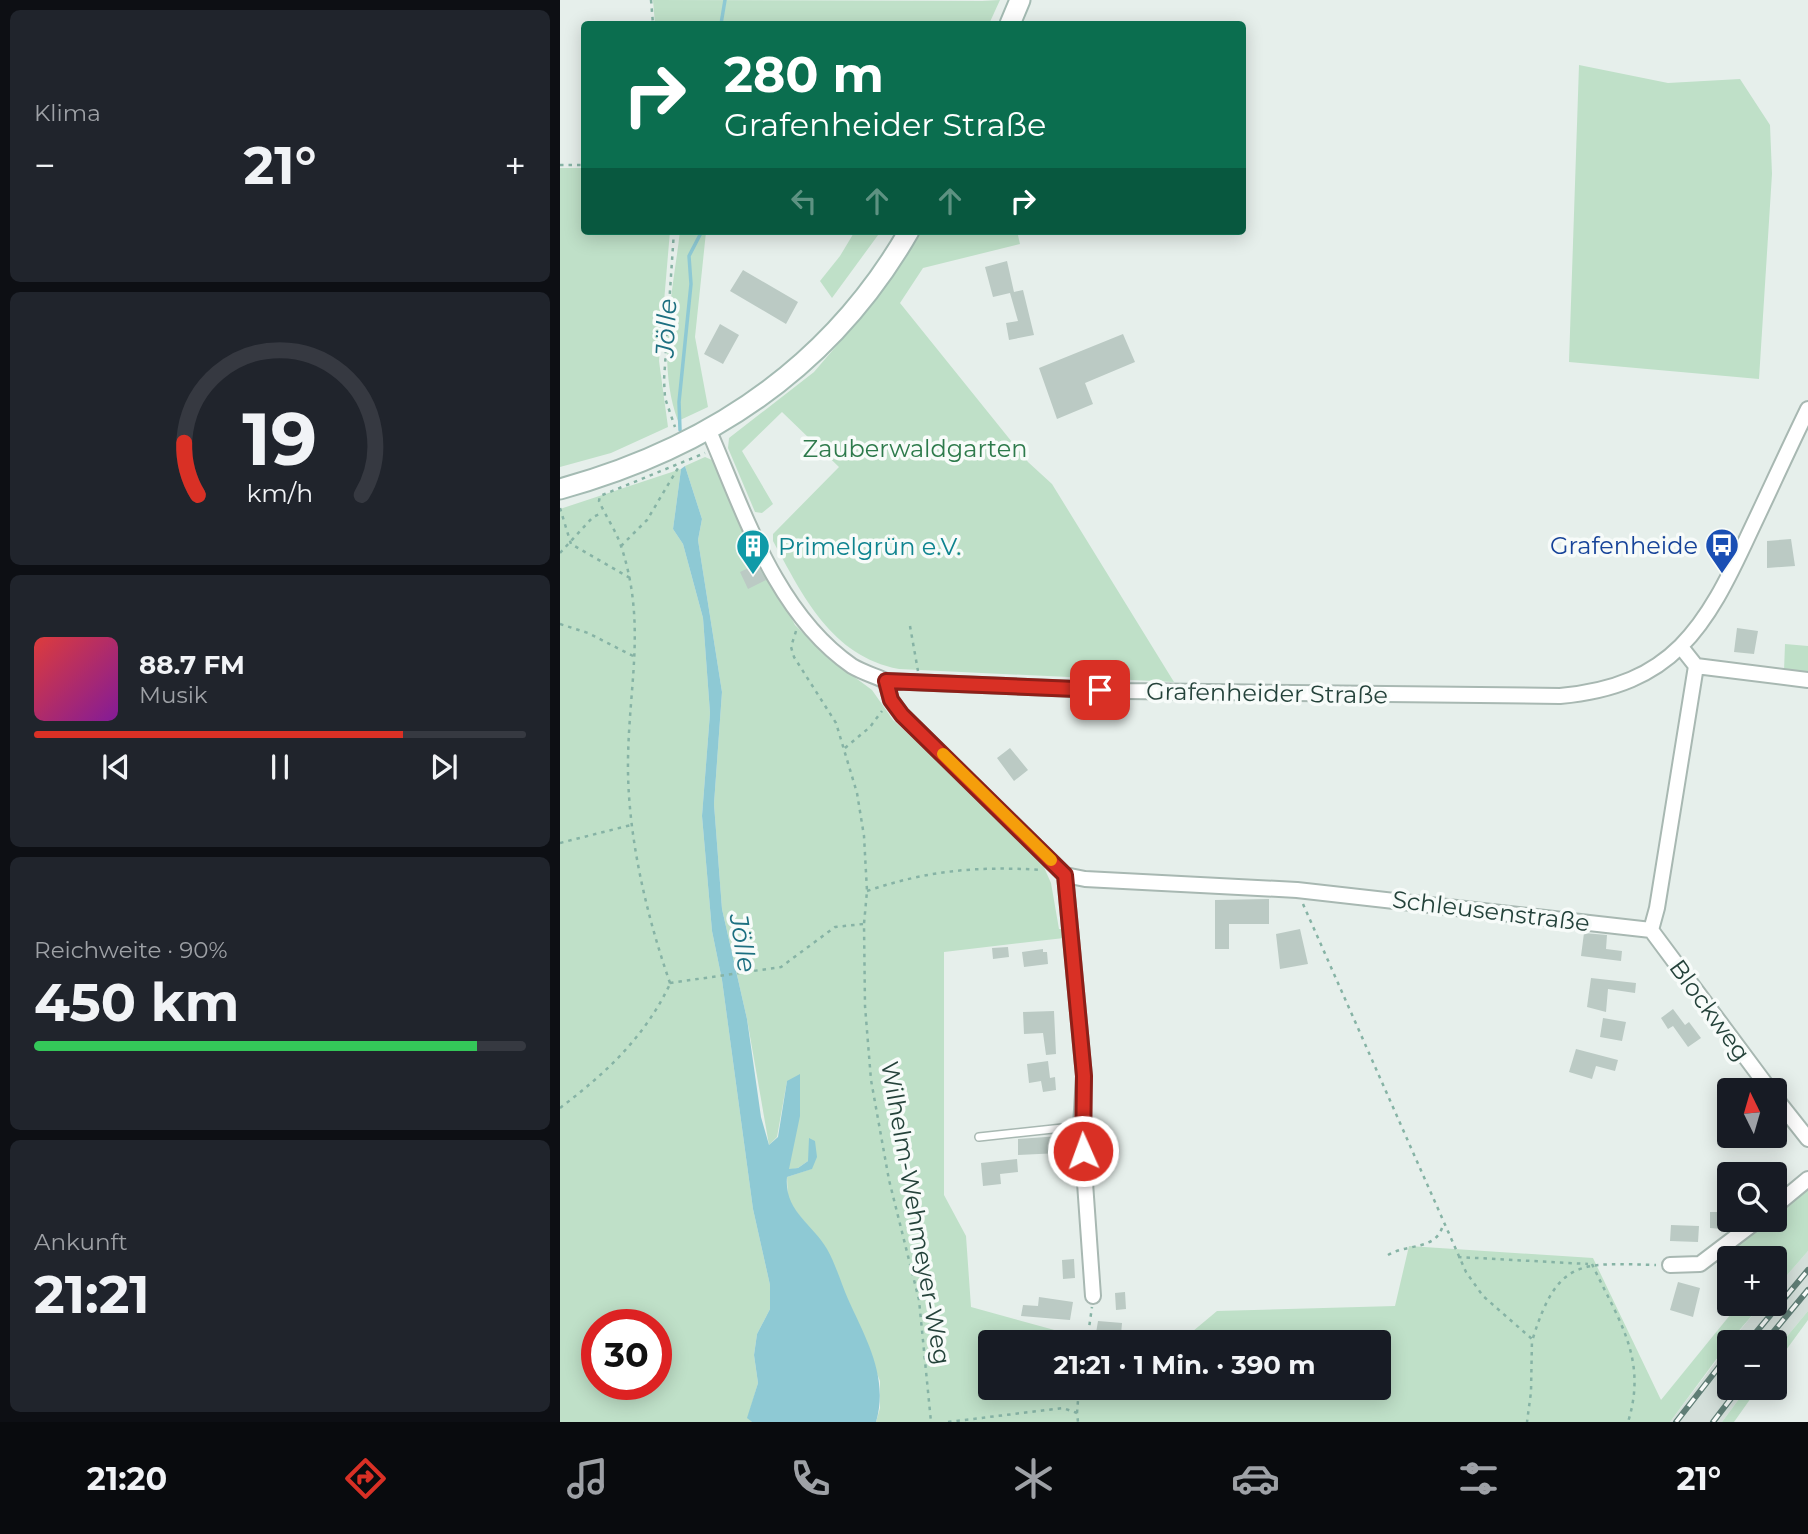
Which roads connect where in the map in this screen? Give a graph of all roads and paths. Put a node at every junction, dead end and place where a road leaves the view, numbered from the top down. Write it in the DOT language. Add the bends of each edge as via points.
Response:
graph roads {
  1 [pos="651,0"];
  2 [pos="1020,0"];
  3 [pos="653,21"];
  4 [pos="1011,21"];
  5 [pos="560,165"];
  6 [pos="581,165"];
  7 [pos="674,235"];
  8 [pos="906,235"];
  9 [pos="1808,409"];
  10 [pos="677,430"];
  11 [pos="709,431"];
  12 [pos="722,461"];
  13 [pos="678,468"];
  14 [pos="560,489"];
  15 [pos="560,508"];
  16 [pos="604,513"];
  17 [pos="571,544"];
  18 [pos="621,546"];
  19 [pos="560,553"];
  20 [pos="630,578"];
  21 [pos="803,619"];
  22 [pos="560,624"];
  23 [pos="910,626"];
  24 [pos="1681,647"];
  25 [pos="637,658"];
  26 [pos="1696,666"];
  27 [pos="1808,680"];
  28 [pos="886,681"];
  29 [pos="923,684"];
  30 [pos="891,700"];
  31 [pos="845,748"];
  32 [pos="632,825"];
  33 [pos="560,843"];
  34 [pos="1065,875"];
  35 [pos="1297,890"];
  36 [pos="867,891"];
  37 [pos="864,924"];
  38 [pos="1651,930"];
  39 [pos="670,983"];
  40 [pos="1761,1078"];
  41 [pos="560,1108"];
  42 [pos="1787,1112"];
  43 [pos="1081,1126"];
  44 [pos="979,1137"];
  45 [pos="1808,1139"];
  46 [pos="1808,1179"];
  47 [pos="1787,1196"];
  48 [pos="1443,1225"];
  49 [pos="1742,1232"];
  50 [pos="1388,1255"];
  51 [pos="1458,1257"];
  52 [pos="1591,1264"];
  53 [pos="1670,1265"];
  54 [pos="1093,1296"];
  55 [pos="1089,1330"];
  56 [pos="1532,1339"];
  57 [pos="1078,1400"];
  58 [pos="1077,1413"];
  59 [pos="931,1422"];
  60 [pos="948,1422"];
  61 [pos="1078,1422"];
  62 [pos="1527,1422"];
  63 [pos="1628,1422"];
  1 -- 3 [label="path"];
  2 -- 4 [label="main road"];
  5 -- 6 [label="path"];
  7 -- 10 [label="path" via="664,380 665,398"];
  8 -- 11 [label="main road" via="861,301 823,344 770,390"];
  9 -- 24 [label="street, Grafenheider Straße" via="1717,602"];
  11 -- 12 [label="street, Grafenheider Straße"];
  11 -- 14 [label="main road" via="621,471"];
  12 -- 16 [label="path" via="700,454 600,496"];
  12 -- 21 [label="street, Grafenheider Straße" via="769,563"];
  13 -- 18 [label="path" via="647,520"];
  15 -- 17 [label="path"];
  16 -- 17 [label="path" via="593,517"];
  16 -- 18 [label="path"];
  17 -- 19 [label="path"];
  17 -- 20 [label="path"];
  18 -- 20 [label="path"];
  20 -- 25 [label="path"];
  21 -- 28 [label="street, Grafenheider Straße" via="853,667"];
  21 -- 31 [label="path, Wilhelm-Wehmeyer-Weg" via="793,637 794,657 836,723"];
  22 -- 25 [label="path"];
  23 -- 29 [label="path"];
  24 -- 26 [label="street"];
  24 -- 29 [label="street, Grafenheider Straße" via="1613,688 1560,696"];
  25 -- 32 [label="path" via="628,760"];
  26 -- 27 [label="street"];
  26 -- 38 [label="street"];
  28 -- 29 [label="street, Grafenheider Straße"];
  28 -- 30 [label="street"];
  30 -- 31 [label="path" via="870,727"];
  30 -- 34 [label="street"];
  31 -- 36 [label="path, Wilhelm-Wehmeyer-Weg" via="864,836"];
  32 -- 33 [label="path"];
  32 -- 39 [label="path"];
  34 -- 35 [label="street, Schleusenstraße"];
  34 -- 36 [label="path" via="968,868 936,871"];
  34 -- 43 [label="street" via="1084,1076"];
  35 -- 38 [label="street, Schleusenstraße"];
  35 -- 48 [label="path"];
  36 -- 37 [label="path, Wilhelm-Wehmeyer-Weg"];
  37 -- 39 [label="path" via="835,927 780,967"];
  37 -- 59 [label="path, Wilhelm-Wehmeyer-Weg" via="864,1006 871,1080 889,1180 919,1300"];
  38 -- 40 [label="street, Blockweg"];
  39 -- 41 [label="path" via="634,1043 605,1074"];
  42 -- 45 [label="street"];
  43 -- 44 [label="lane"];
  43 -- 54 [label="street"];
  46 -- 47 [label="street"];
  48 -- 50 [label="path" via="1431,1243"];
  48 -- 51 [label="path"];
  49 -- 53 [label="street" via="1700,1264"];
  51 -- 52 [label="path"];
  51 -- 56 [label="path" via="1478,1290"];
  52 -- 53 [label="path"];
  52 -- 56 [label="path" via="1570,1274 1549,1294"];
  52 -- 63 [label="path" via="1636,1361"];
  54 -- 55 [label="path"];
  56 -- 62 [label="path"];
  57 -- 58 [label="path"];
  58 -- 60 [label="path" via="1063,1408"];
  58 -- 61 [label="path"];
}
